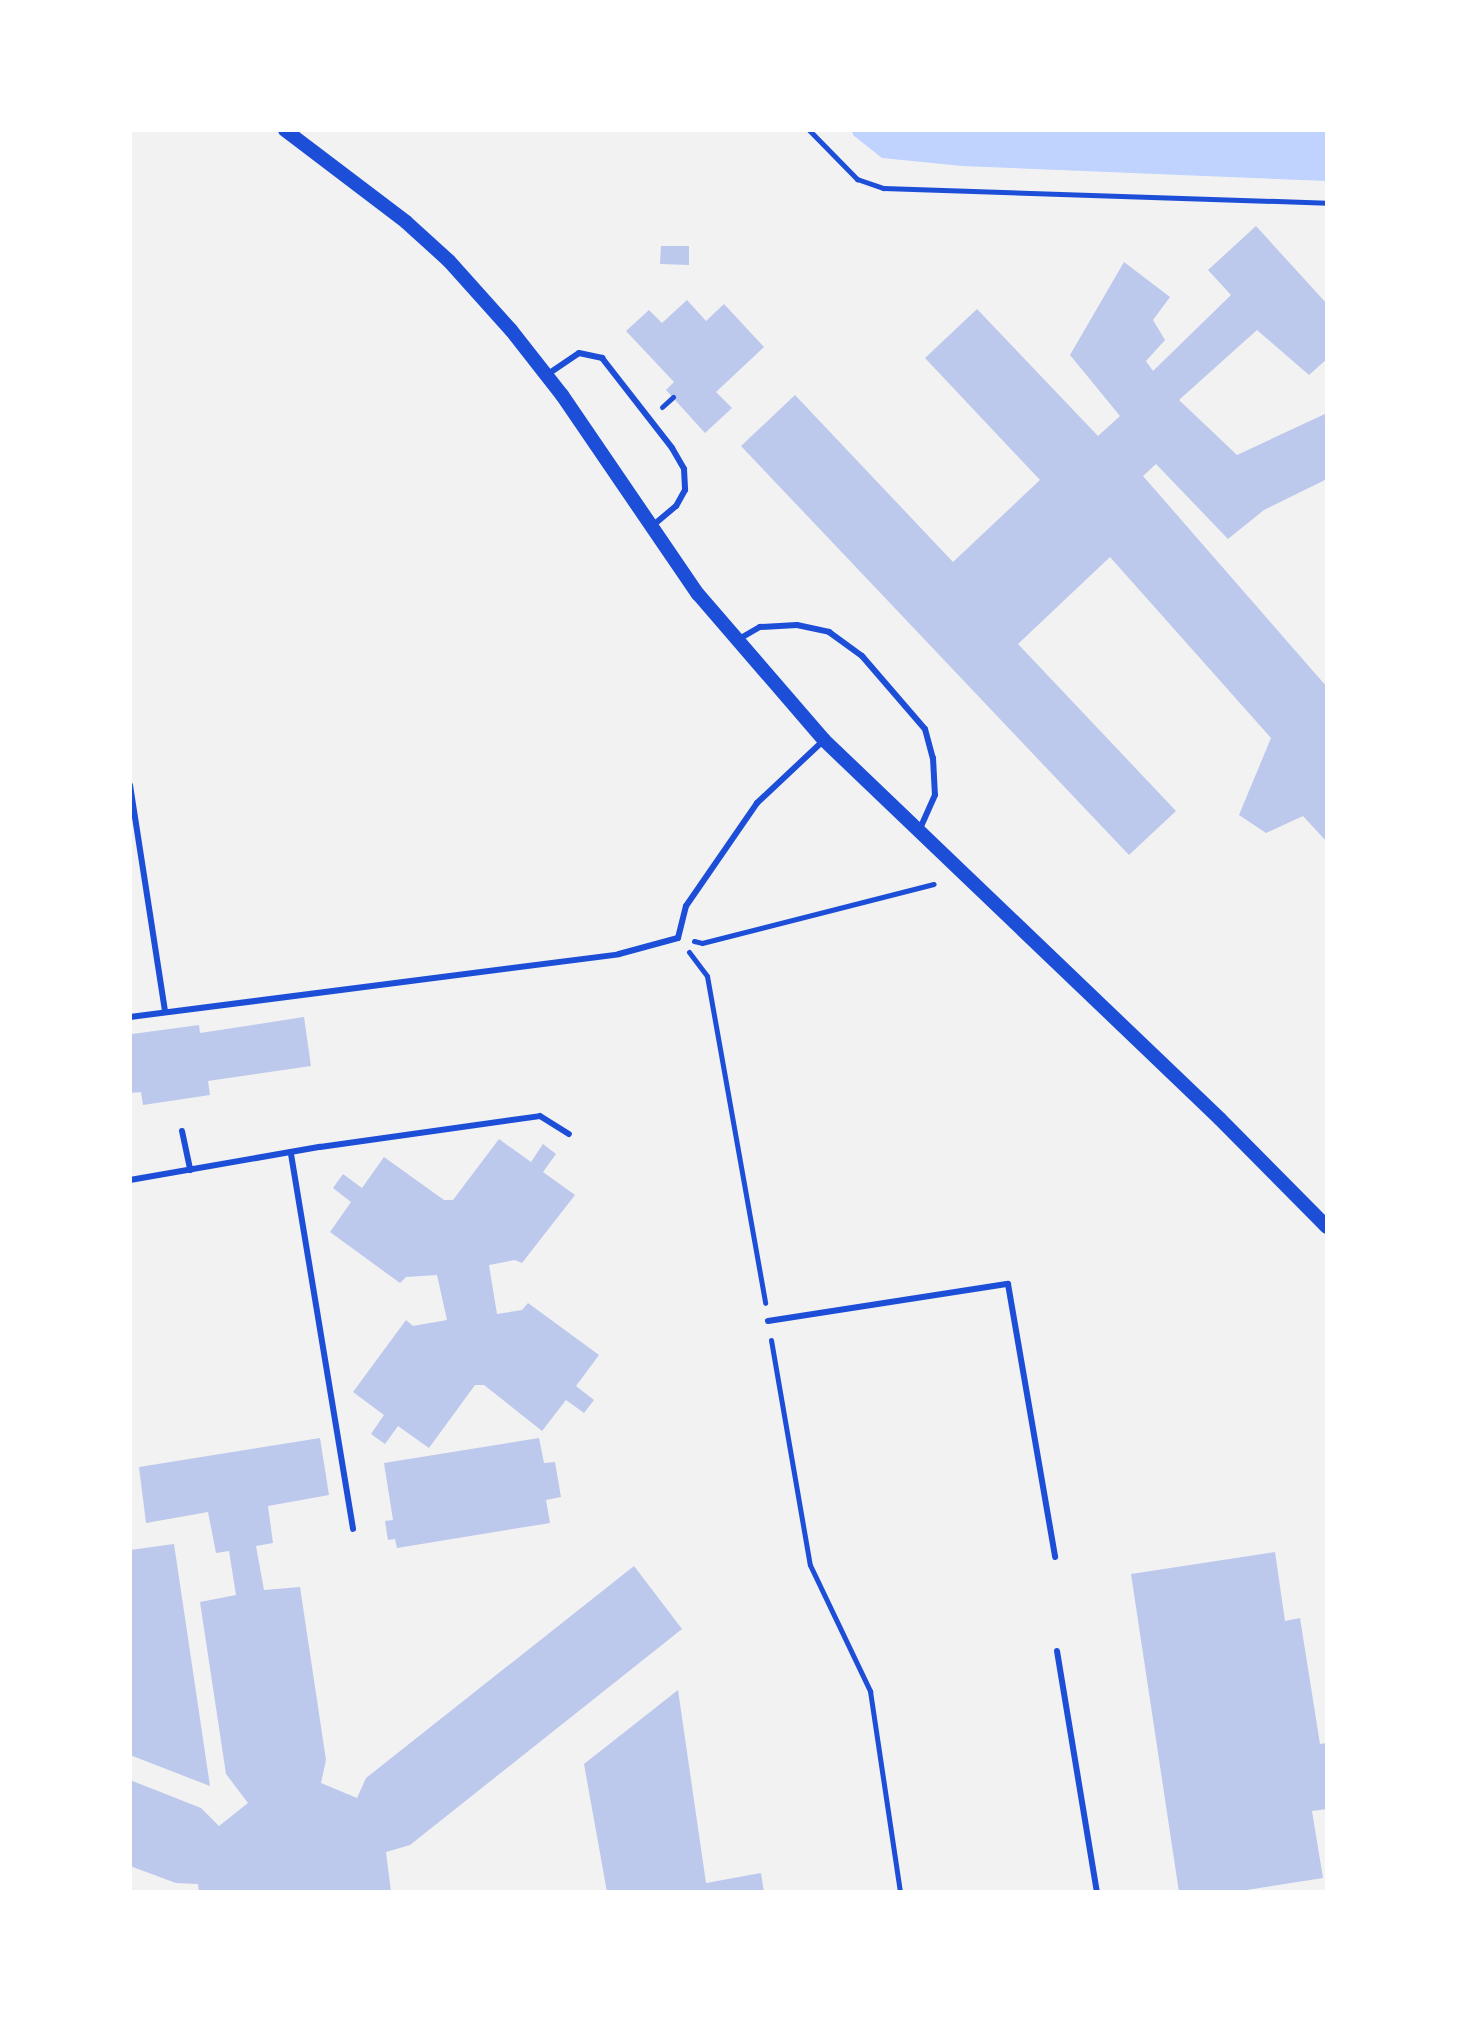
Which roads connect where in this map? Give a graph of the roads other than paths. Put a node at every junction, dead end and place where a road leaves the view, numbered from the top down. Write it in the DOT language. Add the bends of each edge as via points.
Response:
graph roads {
  1 [pos="285,130"];
  2 [pos="547,374"];
  3 [pos="651,527"];
  4 [pos="736,641"];
  5 [pos="824,740"];
  6 [pos="130,785"];
  7 [pos="917,832"];
  8 [pos="165,1011"];
  9 [pos="130,1017"];
  10 [pos="182,1131"];
  11 [pos="569,1134"];
  12 [pos="291,1154"];
  13 [pos="190,1170"];
  14 [pos="130,1180"];
  15 [pos="1327,1227"];
  16 [pos="768,1321"];
  17 [pos="353,1529"];
  18 [pos="1055,1557"];
  19 [pos="1057,1651"];
  20 [pos="1097,1892"];
  1 -- 2 [label="street" via="384,203 432,246"];
  2 -- 3 [label="street"];
  2 -- 3 [label="lane" via="579,353 602,358 672,448 684,469 685,490 676,506"];
  3 -- 4 [label="street"];
  4 -- 5 [label="street"];
  4 -- 7 [label="lane" via="760,627 797,625 829,632 862,656 919,718 929,742 935,795"];
  5 -- 7 [label="street"];
  5 -- 8 [label="lane" via="757,803 686,906 678,938 619,954"];
  6 -- 8 [label="lane"];
  7 -- 15 [label="street"];
  8 -- 9 [label="lane"];
  10 -- 13 [label="lane"];
  11 -- 12 [label="lane" via="540,1116"];
  12 -- 13 [label="lane"];
  12 -- 17 [label="lane"];
  13 -- 14 [label="lane"];
  16 -- 18 [label="lane" via="1008,1284"];
  19 -- 20 [label="lane"];
}
